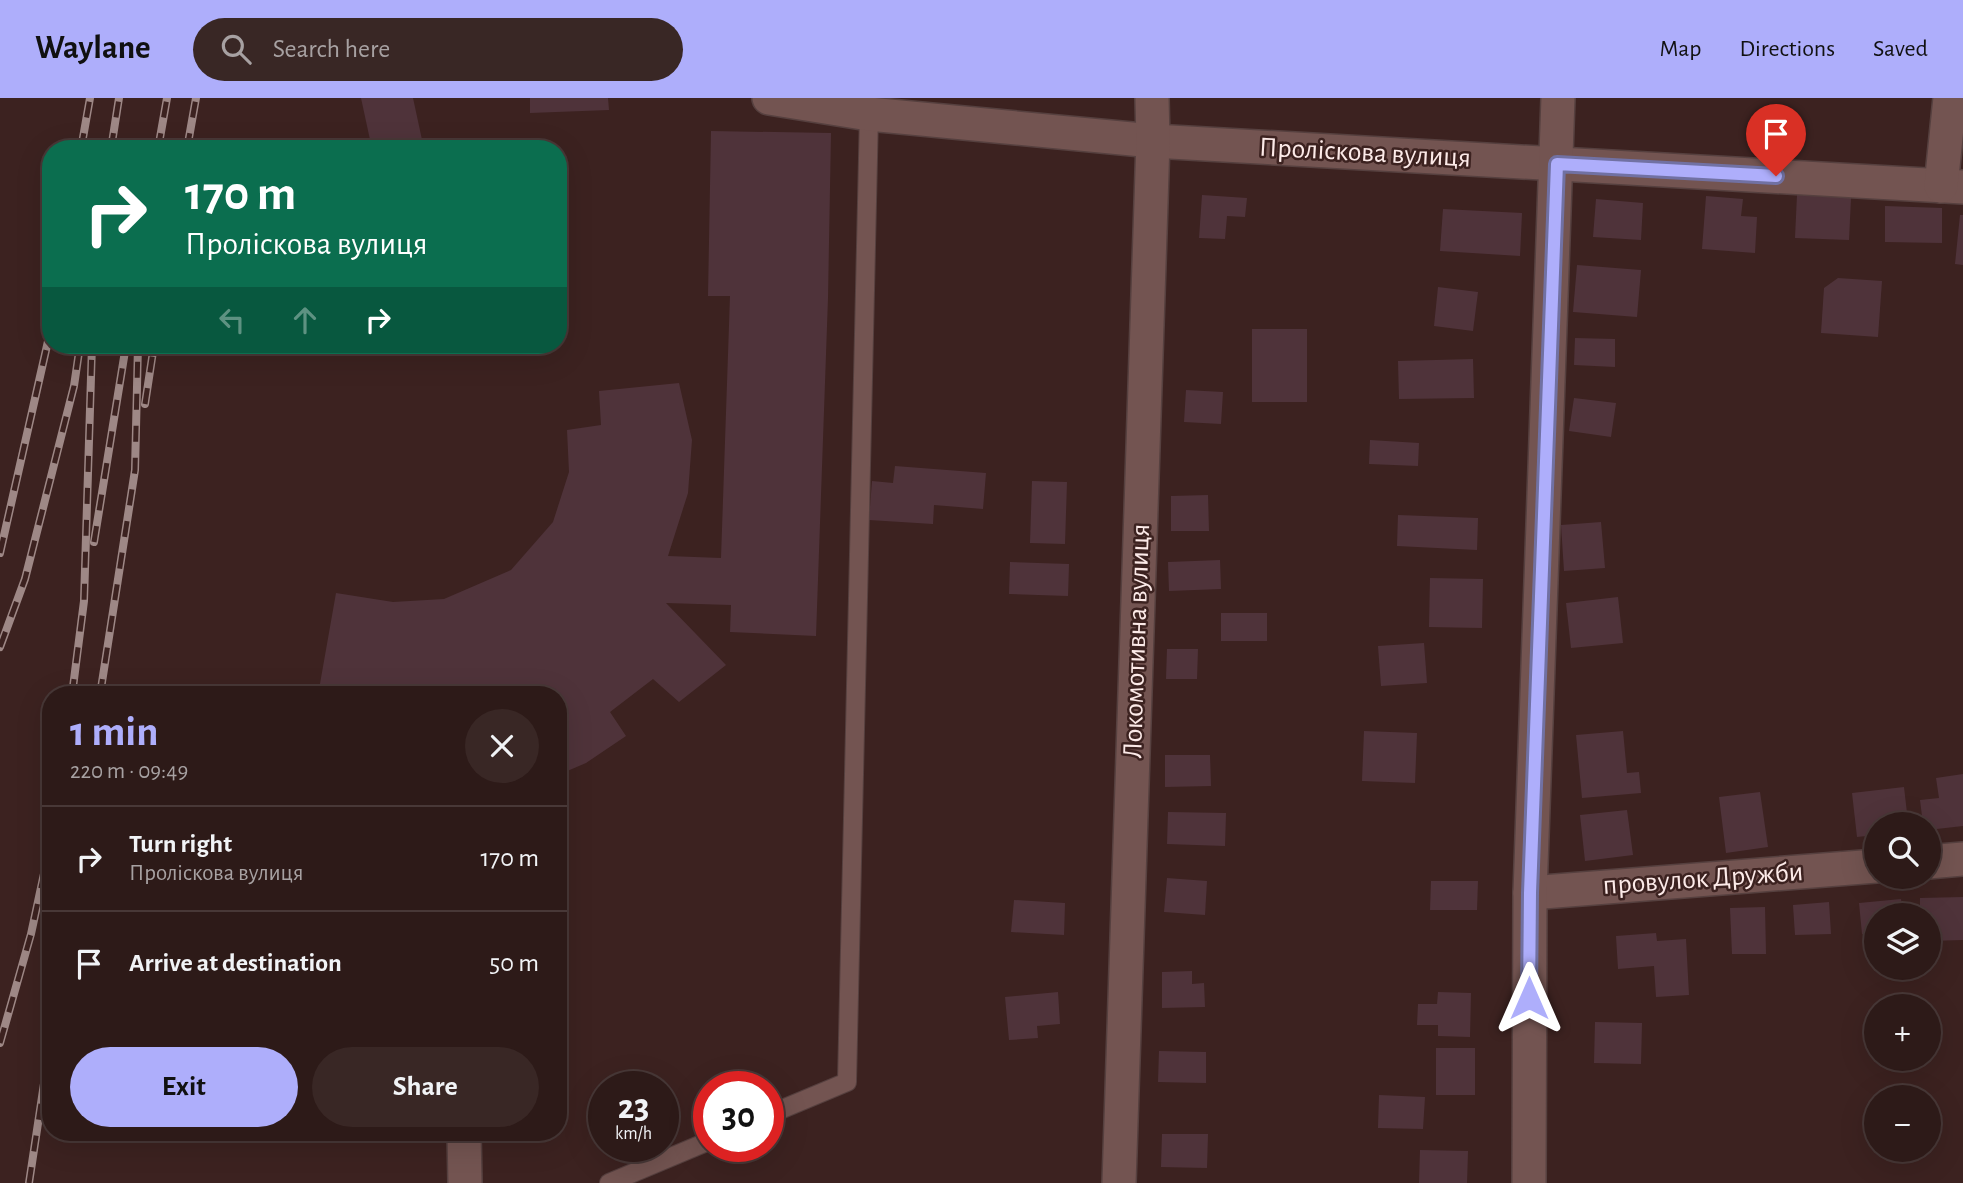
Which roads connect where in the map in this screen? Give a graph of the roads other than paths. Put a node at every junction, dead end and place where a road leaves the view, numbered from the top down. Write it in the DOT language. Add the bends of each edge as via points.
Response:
graph roads {
  1 [pos="769,98"];
  2 [pos="1152,98"];
  3 [pos="1558,98"];
  4 [pos="1950,98"];
  5 [pos="869,114"];
  6 [pos="1153,141"];
  7 [pos="1557,164"];
  8 [pos="1952,186"];
  9 [pos="1963,859"];
  10 [pos="1941,861"];
  11 [pos="1864,867"];
  12 [pos="1530,893"];
  13 [pos="784,1108"];
  14 [pos="464,1141"];
  15 [pos="693,1148"];
  16 [pos="465,1183"];
  17 [pos="609,1183"];
  18 [pos="1119,1183"];
  19 [pos="1529,1183"];
  1 -- 5 [label="street, Проліскова вулиця"];
  2 -- 6 [label="street, Локомотивна вулиця"];
  3 -- 7 [label="street"];
  4 -- 8 [label="street"];
  5 -- 6 [label="street, Проліскова вулиця"];
  5 -- 13 [label="lane" via="847,1082"];
  6 -- 7 [label="street, Проліскова вулиця"];
  6 -- 18 [label="street, Локомотивна вулиця"];
  7 -- 8 [label="street, Проліскова вулиця"];
  7 -- 12 [label="street"];
  9 -- 10 [label="street"];
  11 -- 12 [label="street, провулок Дружби"];
  12 -- 19 [label="street"];
  14 -- 16 [label="street"];
  15 -- 17 [label="lane"];
}
